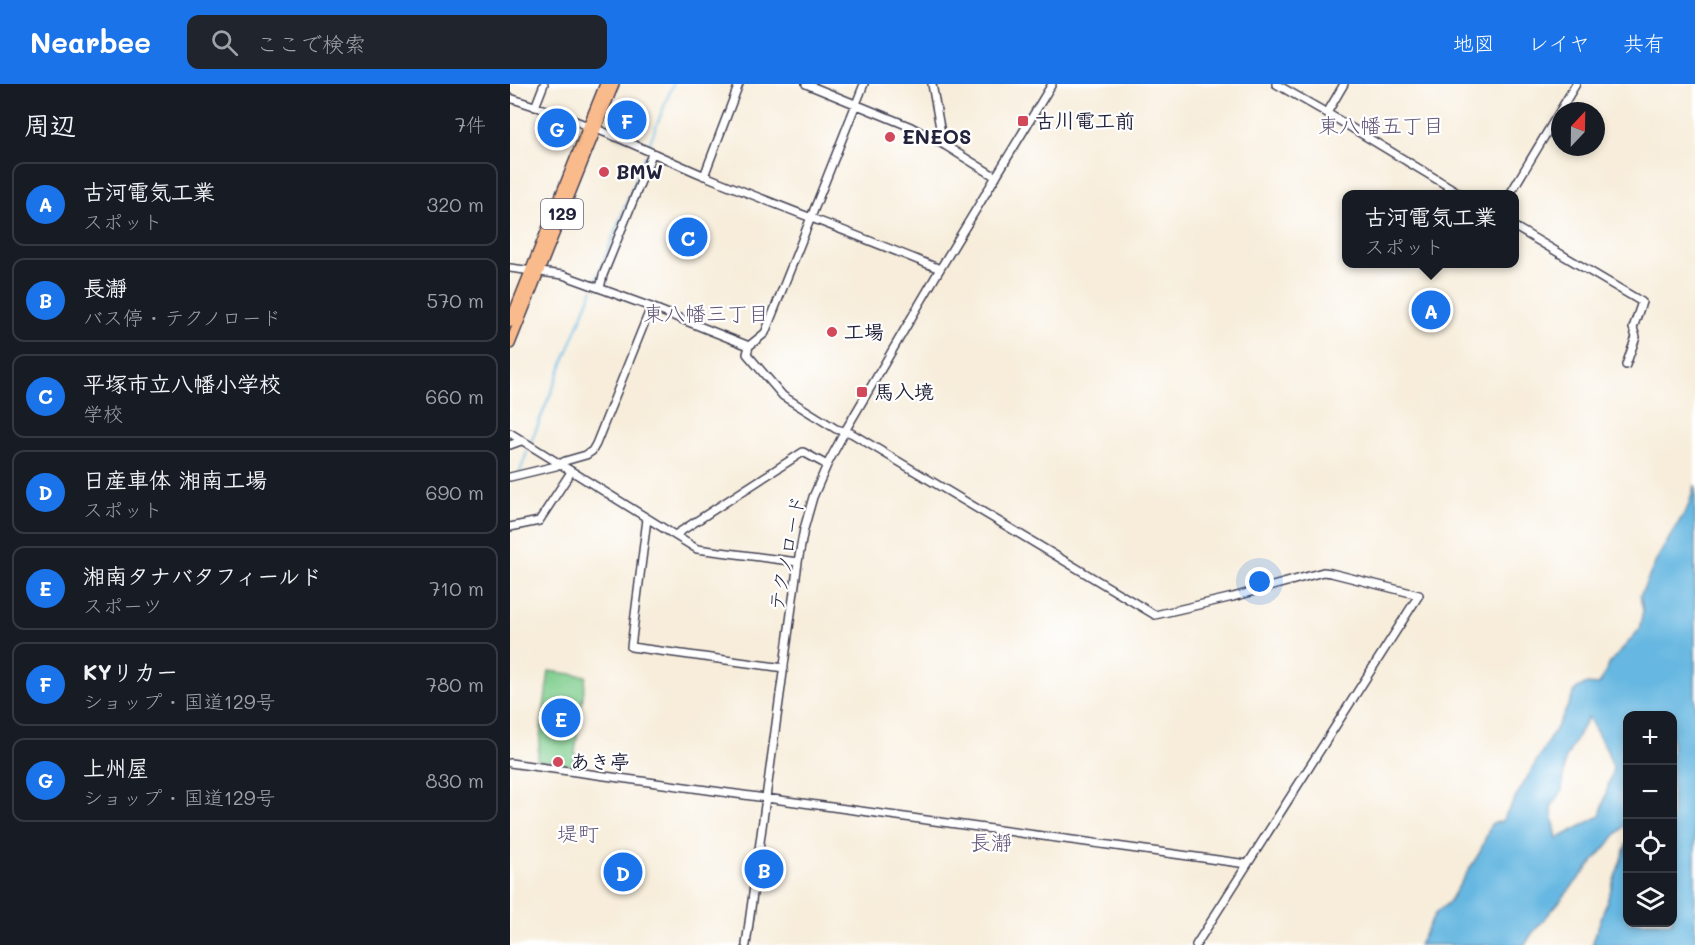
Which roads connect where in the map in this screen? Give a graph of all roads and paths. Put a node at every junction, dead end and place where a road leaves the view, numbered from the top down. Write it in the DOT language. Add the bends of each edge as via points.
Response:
graph roads {
  1 [pos="544,84"];
  2 [pos="605,84"];
  3 [pos="615,84"];
  4 [pos="739,84"];
  5 [pos="806,84"];
  6 [pos="864,84"];
  7 [pos="932,84"];
  8 [pos="1052,84"];
  9 [pos="1276,84"];
  10 [pos="1344,84"];
  11 [pos="1576,84"];
  12 [pos="510,98"];
  13 [pos="856,104"];
  14 [pos="535,107"];
  15 [pos="1327,113"];
  16 [pos="592,128"];
  17 [pos="943,144"];
  18 [pos="652,154"];
  19 [pos="704,176"];
  20 [pos="996,177"];
  21 [pos="1453,190"];
  22 [pos="1513,190"];
  23 [pos="812,218"];
  24 [pos="1519,229"];
  25 [pos="510,268"];
  26 [pos="940,269"];
  27 [pos="535,270"];
  28 [pos="600,288"];
  29 [pos="651,307"];
  30 [pos="510,322"];
  31 [pos="510,344"];
  32 [pos="749,346"];
  33 [pos="1626,365"];
  34 [pos="845,431"];
  35 [pos="510,433"];
  36 [pos="521,441"];
  37 [pos="510,444"];
  38 [pos="560,465"];
  39 [pos="827,465"];
  40 [pos="571,472"];
  41 [pos="510,477"];
  42 [pos="647,519"];
  43 [pos="510,527"];
  44 [pos="675,535"];
  45 [pos="798,562"];
  46 [pos="784,668"];
  47 [pos="510,763"];
  48 [pos="766,798"];
  49 [pos="1247,864"];
  50 [pos="746,945"];
  51 [pos="1196,945"];
  1 -- 14 [label="street"];
  2 -- 16 [label="highway, 129"];
  3 -- 16 [label="highway, 129"];
  4 -- 19 [label="street"];
  5 -- 13 [label="street"];
  6 -- 13 [label="street"];
  7 -- 17 [label="street"];
  8 -- 20 [label="street, テクノロード"];
  9 -- 15 [label="street"];
  10 -- 15 [label="street"];
  11 -- 22 [label="street"];
  12 -- 14 [label="street"];
  13 -- 17 [label="street"];
  13 -- 23 [label="street"];
  14 -- 16 [label="street"];
  15 -- 21 [label="street"];
  16 -- 18 [label="street"];
  16 -- 27 [label="highway, 129"];
  17 -- 20 [label="street"];
  18 -- 19 [label="street"];
  18 -- 28 [label="street"];
  19 -- 23 [label="street"];
  20 -- 26 [label="street, テクノロード"];
  23 -- 26 [label="street"];
  23 -- 32 [label="street" via="765,333"];
  24 -- 33 [label="street" via="1642,302"];
  25 -- 27 [label="street"];
  26 -- 34 [label="street, テクノロード"];
  27 -- 28 [label="street"];
  27 -- 30 [label="highway, 129"];
  27 -- 31 [label="highway, 129"];
  28 -- 29 [label="street"];
  29 -- 32 [label="street"];
  29 -- 38 [label="street" via="592,451"];
  32 -- 34 [label="street" via="747,354 783,396"];
  34 -- 39 [label="street, テクノロード"];
  34 -- 49 [label="street" via="1155,615 1323,572 1419,595"];
  35 -- 36 [label="street"];
  36 -- 37 [label="street"];
  36 -- 38 [label="street"];
  38 -- 40 [label="street"];
  38 -- 41 [label="street"];
  39 -- 44 [label="street" via="802,452"];
  39 -- 45 [label="street, テクノロード" via="813,497"];
  40 -- 42 [label="street"];
  40 -- 43 [label="street" via="539,521"];
  42 -- 44 [label="street"];
  42 -- 46 [label="street" via="631,647"];
  44 -- 45 [label="street" via="697,549"];
  45 -- 46 [label="street, テクノロード"];
  46 -- 48 [label="street, テクノロード"];
  47 -- 48 [label="street"];
  48 -- 49 [label="street"];
  48 -- 50 [label="street, テクノロード"];
  49 -- 51 [label="street"];
}
